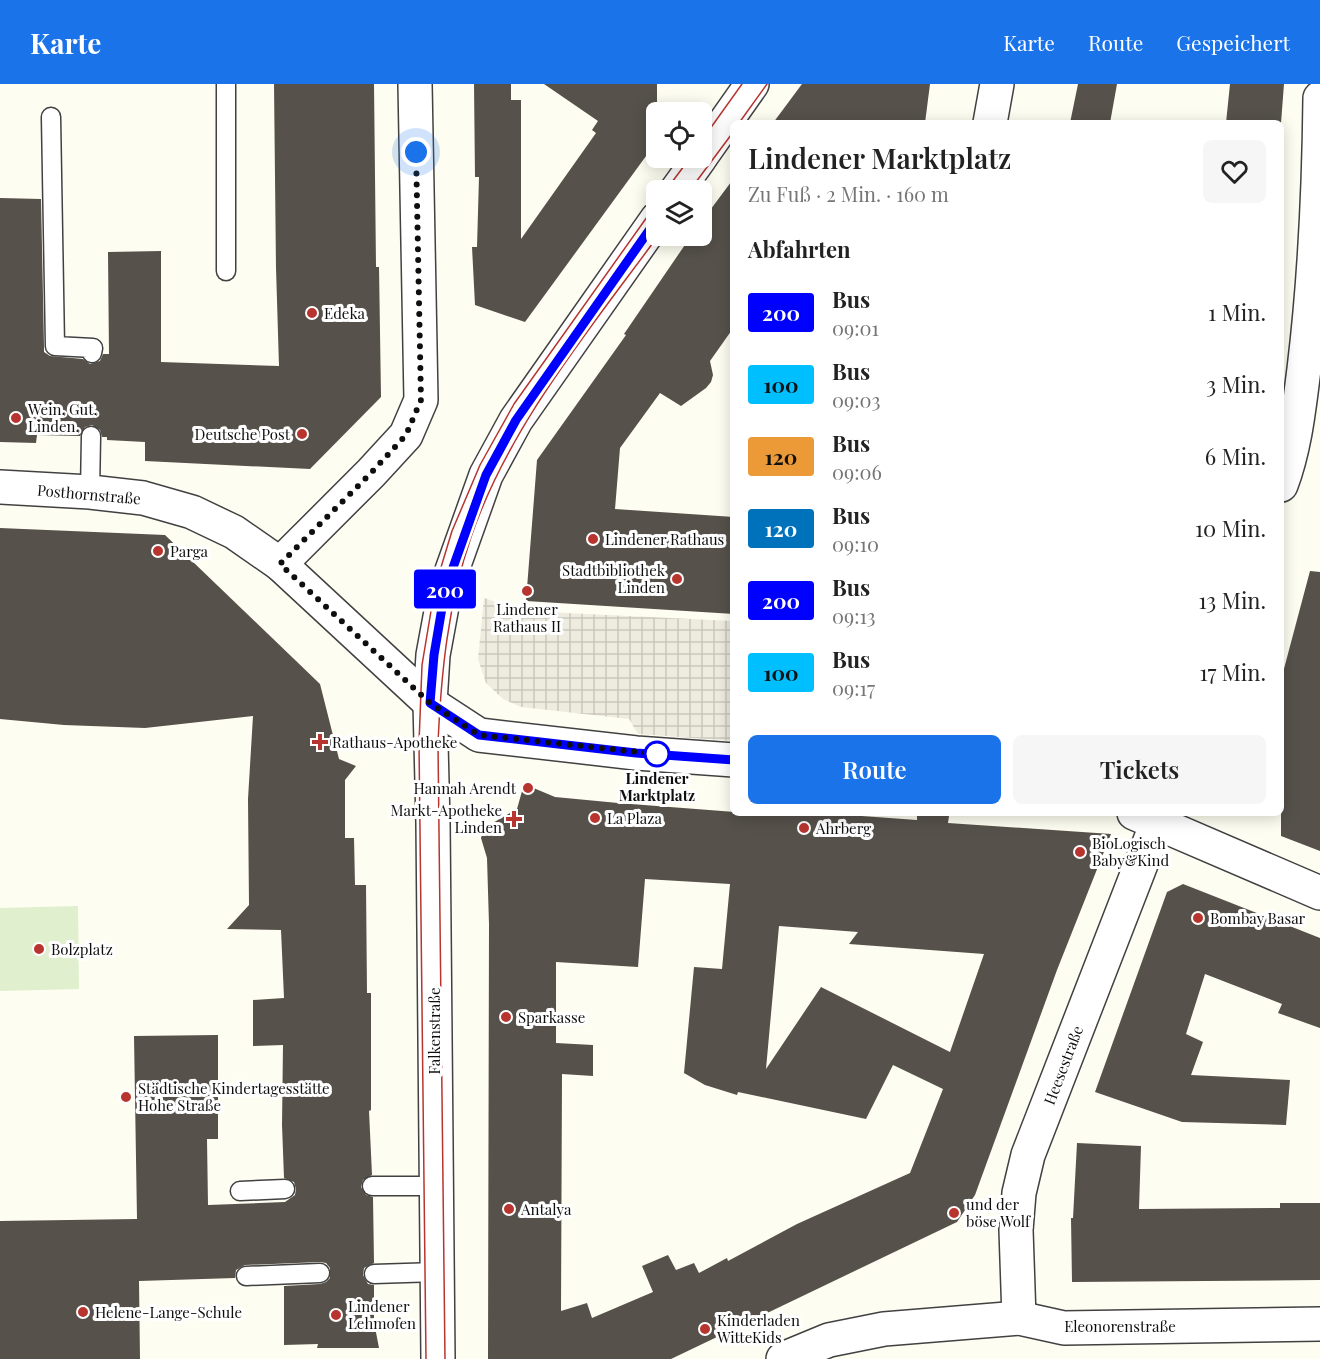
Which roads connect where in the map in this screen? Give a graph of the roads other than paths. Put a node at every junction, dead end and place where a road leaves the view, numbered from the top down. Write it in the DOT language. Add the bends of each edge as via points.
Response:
graph roads {
  1 [pos="225,84"];
  2 [pos="415,84"];
  3 [pos="752,84"];
  4 [pos="997,84"];
  5 [pos="1320,98"];
  6 [pos="51,117"];
  7 [pos="991,120"];
  8 [pos="712,140"];
  9 [pos="1318,222"];
  10 [pos="646,235"];
  11 [pos="226,271"];
  12 [pos="92,353"];
  13 [pos="92,436"];
  14 [pos="1286,444"];
  15 [pos="1284,460"];
  16 [pos="0,487"];
  17 [pos="90,492"];
  18 [pos="280,564"];
  19 [pos="430,703"];
  20 [pos="730,760"];
  21 [pos="1146,818"];
  22 [pos="1320,892"];
  23 [pos="372,1186"];
  24 [pos="436,1186"];
  25 [pos="285,1189"];
  26 [pos="240,1191"];
  27 [pos="437,1272"];
  28 [pos="321,1273"];
  29 [pos="374,1274"];
  30 [pos="246,1276"];
  31 [pos="1019,1318"];
  32 [pos="1320,1324"];
  33 [pos="438,1359"];
  34 [pos="783,1359"];
  1 -- 11 [label="lane"];
  2 -- 18 [label="street" via="421,400 406,435"];
  3 -- 8 [label="street"];
  4 -- 7 [label="street"];
  5 -- 9 [label="street"];
  6 -- 12 [label="lane" via="55,346 93,348"];
  9 -- 14 [label="street" via="1296,430"];
  10 -- 19 [label="street, Falkenstraße" via="516,420 486,475 445,590"];
  13 -- 17 [label="lane"];
  14 -- 15 [label="street"];
  16 -- 17 [label="street, Posthornstraße"];
  17 -- 18 [label="street, Posthornstraße" via="143,498 192,512 234,532"];
  18 -- 19 [label="street, Posthornstraße"];
  19 -- 20 [label="street" via="479,735"];
  19 -- 24 [label="street, Falkenstraße"];
  21 -- 22 [label="street"];
  21 -- 31 [label="street, Heesestraße" via="1028,1155 1016,1230"];
  23 -- 24 [label="lane"];
  24 -- 27 [label="street, Falkenstraße"];
  25 -- 26 [label="lane"];
  27 -- 29 [label="lane"];
  27 -- 33 [label="street, Falkenstraße"];
  28 -- 30 [label="lane"];
  31 -- 32 [label="street, Eleonorenstraße" via="1064,1328"];
  31 -- 34 [label="street, Eleonorenstraße" via="884,1329 829,1340"];
}
